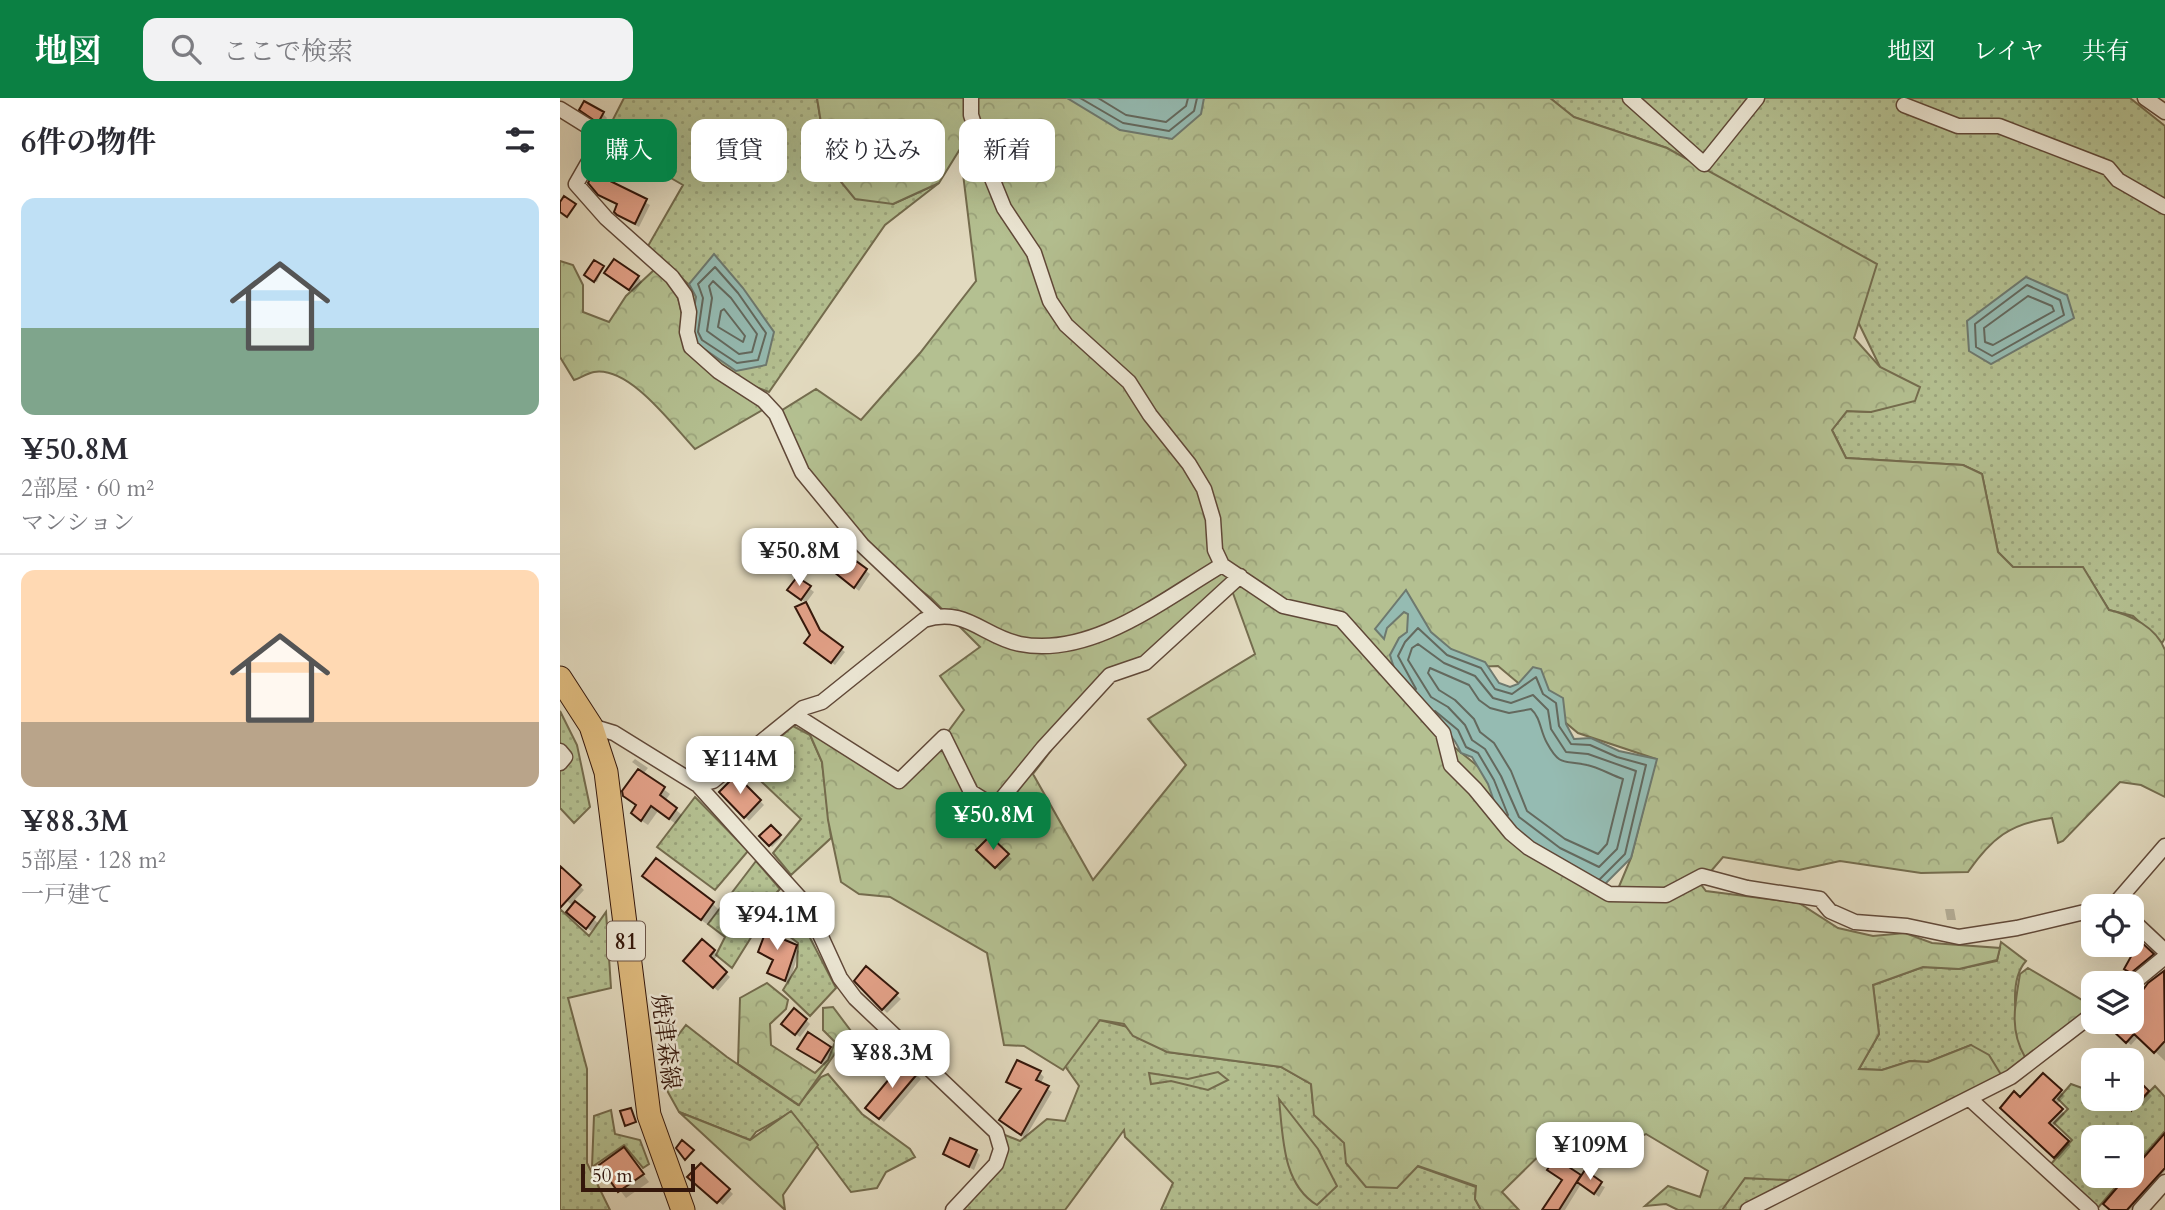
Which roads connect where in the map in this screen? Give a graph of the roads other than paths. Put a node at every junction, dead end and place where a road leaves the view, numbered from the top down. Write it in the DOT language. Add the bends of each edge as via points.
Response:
graph roads {
  1 [pos="971,98"];
  2 [pos="1630,98"];
  3 [pos="1758,98"];
  4 [pos="2151,100"];
  5 [pos="1904,105"];
  6 [pos="560,109"];
  7 [pos="2165,112"];
  8 [pos="2165,207"];
  9 [pos="1222,565"];
  10 [pos="1240,576"];
  11 [pos="937,616"];
  12 [pos="560,678"];
  13 [pos="794,715"];
  14 [pos="591,726"];
  15 [pos="560,751"];
  16 [pos="560,763"];
  17 [pos="698,785"];
  18 [pos="2165,846"];
  19 [pos="2123,894"];
  20 [pos="2081,913"];
  21 [pos="2144,931"];
  22 [pos="2165,951"];
  23 [pos="2165,957"];
  24 [pos="2144,974"];
  25 [pos="2081,1023"];
  26 [pos="896,1037"];
  27 [pos="876,1064"];
  28 [pos="1970,1100"];
  29 [pos="2165,1182"];
  30 [pos="683,1210"];
  31 [pos="953,1210"];
  32 [pos="1748,1210"];
  33 [pos="2091,1210"];
  34 [pos="2140,1210"];
  1 -- 9 [label="street" via="971,115 991,176 1004,208 1034,253 1050,301 1066,325 1129,382 1189,464 1204,489"];
  2 -- 3 [label="street" via="1704,164"];
  4 -- 7 [label="street"];
  5 -- 8 [label="street" via="1958,126 1999,126 2108,168 2118,180"];
  6 -- 11 [label="street" via="589,127 596,149 576,184 682,291 689,312 691,347 776,414 802,472 862,545"];
  9 -- 10 [label="street"];
  9 -- 11 [label="street" via="1110,629 1052,646 1018,644 958,617"];
  10 -- 13 [label="street" via="1145,663 1110,676 995,807 971,792 944,737 899,781"];
  10 -- 20 [label="street" via="1283,606 1341,619 1443,733 1451,765 1511,833 1609,894 1666,895 1702,876 1820,899 1829,911 1855,922 1959,937"];
  11 -- 13 [label="street" via="924,620 822,702"];
  12 -- 14 [label="main road, 焼津森線 / 81"];
  13 -- 17 [label="street" via="713,781"];
  14 -- 17 [label="street" via="614,733"];
  14 -- 30 [label="main road, 焼津森線 / 81" via="606,772 649,1115"];
  15 -- 16 [label="street" via="565,757"];
  17 -- 26 [label="street" via="807,906 840,978"];
  18 -- 19 [label="street"];
  21 -- 22 [label="street"];
  23 -- 24 [label="street"];
  25 -- 28 [label="street" via="2011,1077"];
  26 -- 27 [label="street"];
  26 -- 31 [label="street" via="996,1132 1001,1149 996,1164"];
  28 -- 32 [label="street"];
  28 -- 33 [label="street"];
  29 -- 34 [label="street"];
}
